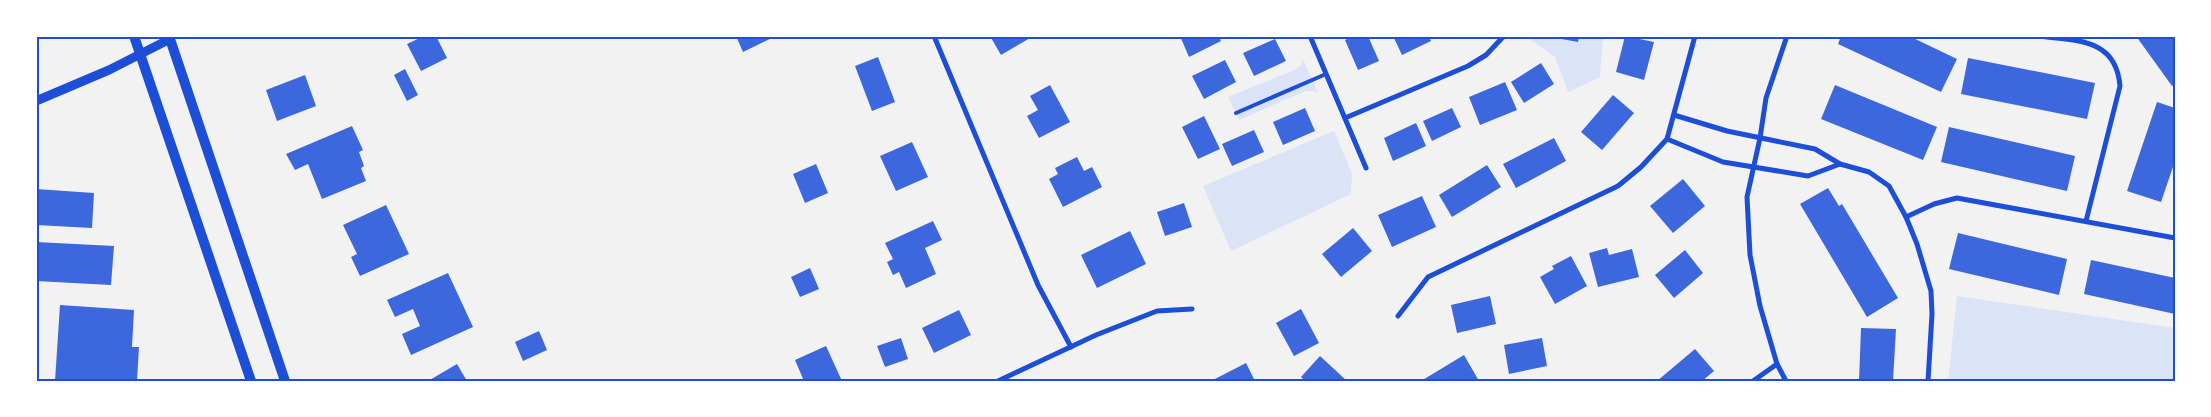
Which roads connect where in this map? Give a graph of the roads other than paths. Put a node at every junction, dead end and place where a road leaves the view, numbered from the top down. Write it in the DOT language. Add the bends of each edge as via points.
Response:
graph roads {
  1 [pos="134,36"];
  2 [pos="934,36"];
  3 [pos="1310,36"];
  4 [pos="1504,36"];
  5 [pos="1695,36"];
  6 [pos="1787,36"];
  7 [pos="2039,36"];
  8 [pos="171,37"];
  9 [pos="140,54"];
  10 [pos="1326,74"];
  11 [pos="36,101"];
  12 [pos="1236,113"];
  13 [pos="1674,115"];
  14 [pos="1345,118"];
  15 [pos="1760,138"];
  16 [pos="1668,139"];
  17 [pos="1840,164"];
  18 [pos="1366,168"];
  19 [pos="1755,168"];
  20 [pos="1906,217"];
  21 [pos="2086,221"];
  22 [pos="2175,238"];
  23 [pos="1192,309"];
  24 [pos="1398,316"];
  25 [pos="1071,347"];
  26 [pos="1777,364"];
  27 [pos="1008,379"];
  28 [pos="251,381"];
  29 [pos="285,381"];
  30 [pos="998,381"];
  31 [pos="1753,381"];
  32 [pos="1786,381"];
  33 [pos="1928,381"];
  1 -- 9 [label="main road"];
  2 -- 25 [label="street" via="1038,285"];
  3 -- 10 [label="street"];
  4 -- 14 [label="street" via="1486,55 1468,66"];
  5 -- 13 [label="street"];
  6 -- 15 [label="street" via="1766,98"];
  7 -- 21 [label="street" via="2089,42 2110,55 2119,72 2120,86"];
  8 -- 9 [label="street"];
  8 -- 29 [label="main road"];
  9 -- 11 [label="street"];
  9 -- 28 [label="main road"];
  10 -- 12 [label="lane"];
  10 -- 14 [label="street"];
  13 -- 15 [label="street"];
  13 -- 16 [label="street"];
  14 -- 18 [label="street"];
  15 -- 17 [label="street" via="1815,149"];
  15 -- 19 [label="street"];
  16 -- 19 [label="street" via="1723,162"];
  16 -- 24 [label="street" via="1618,186 1428,278"];
  17 -- 19 [label="street" via="1808,176"];
  17 -- 20 [label="street" via="1869,172 1883,180"];
  19 -- 26 [label="street" via="1747,197 1750,255 1760,306"];
  20 -- 21 [label="street" via="1957,198"];
  20 -- 33 [label="street" via="1931,291"];
  21 -- 22 [label="street"];
  23 -- 25 [label="street" via="1157,310"];
  25 -- 27 [label="street"];
  26 -- 31 [label="street"];
  26 -- 32 [label="street"];
  27 -- 30 [label="street"];
}
